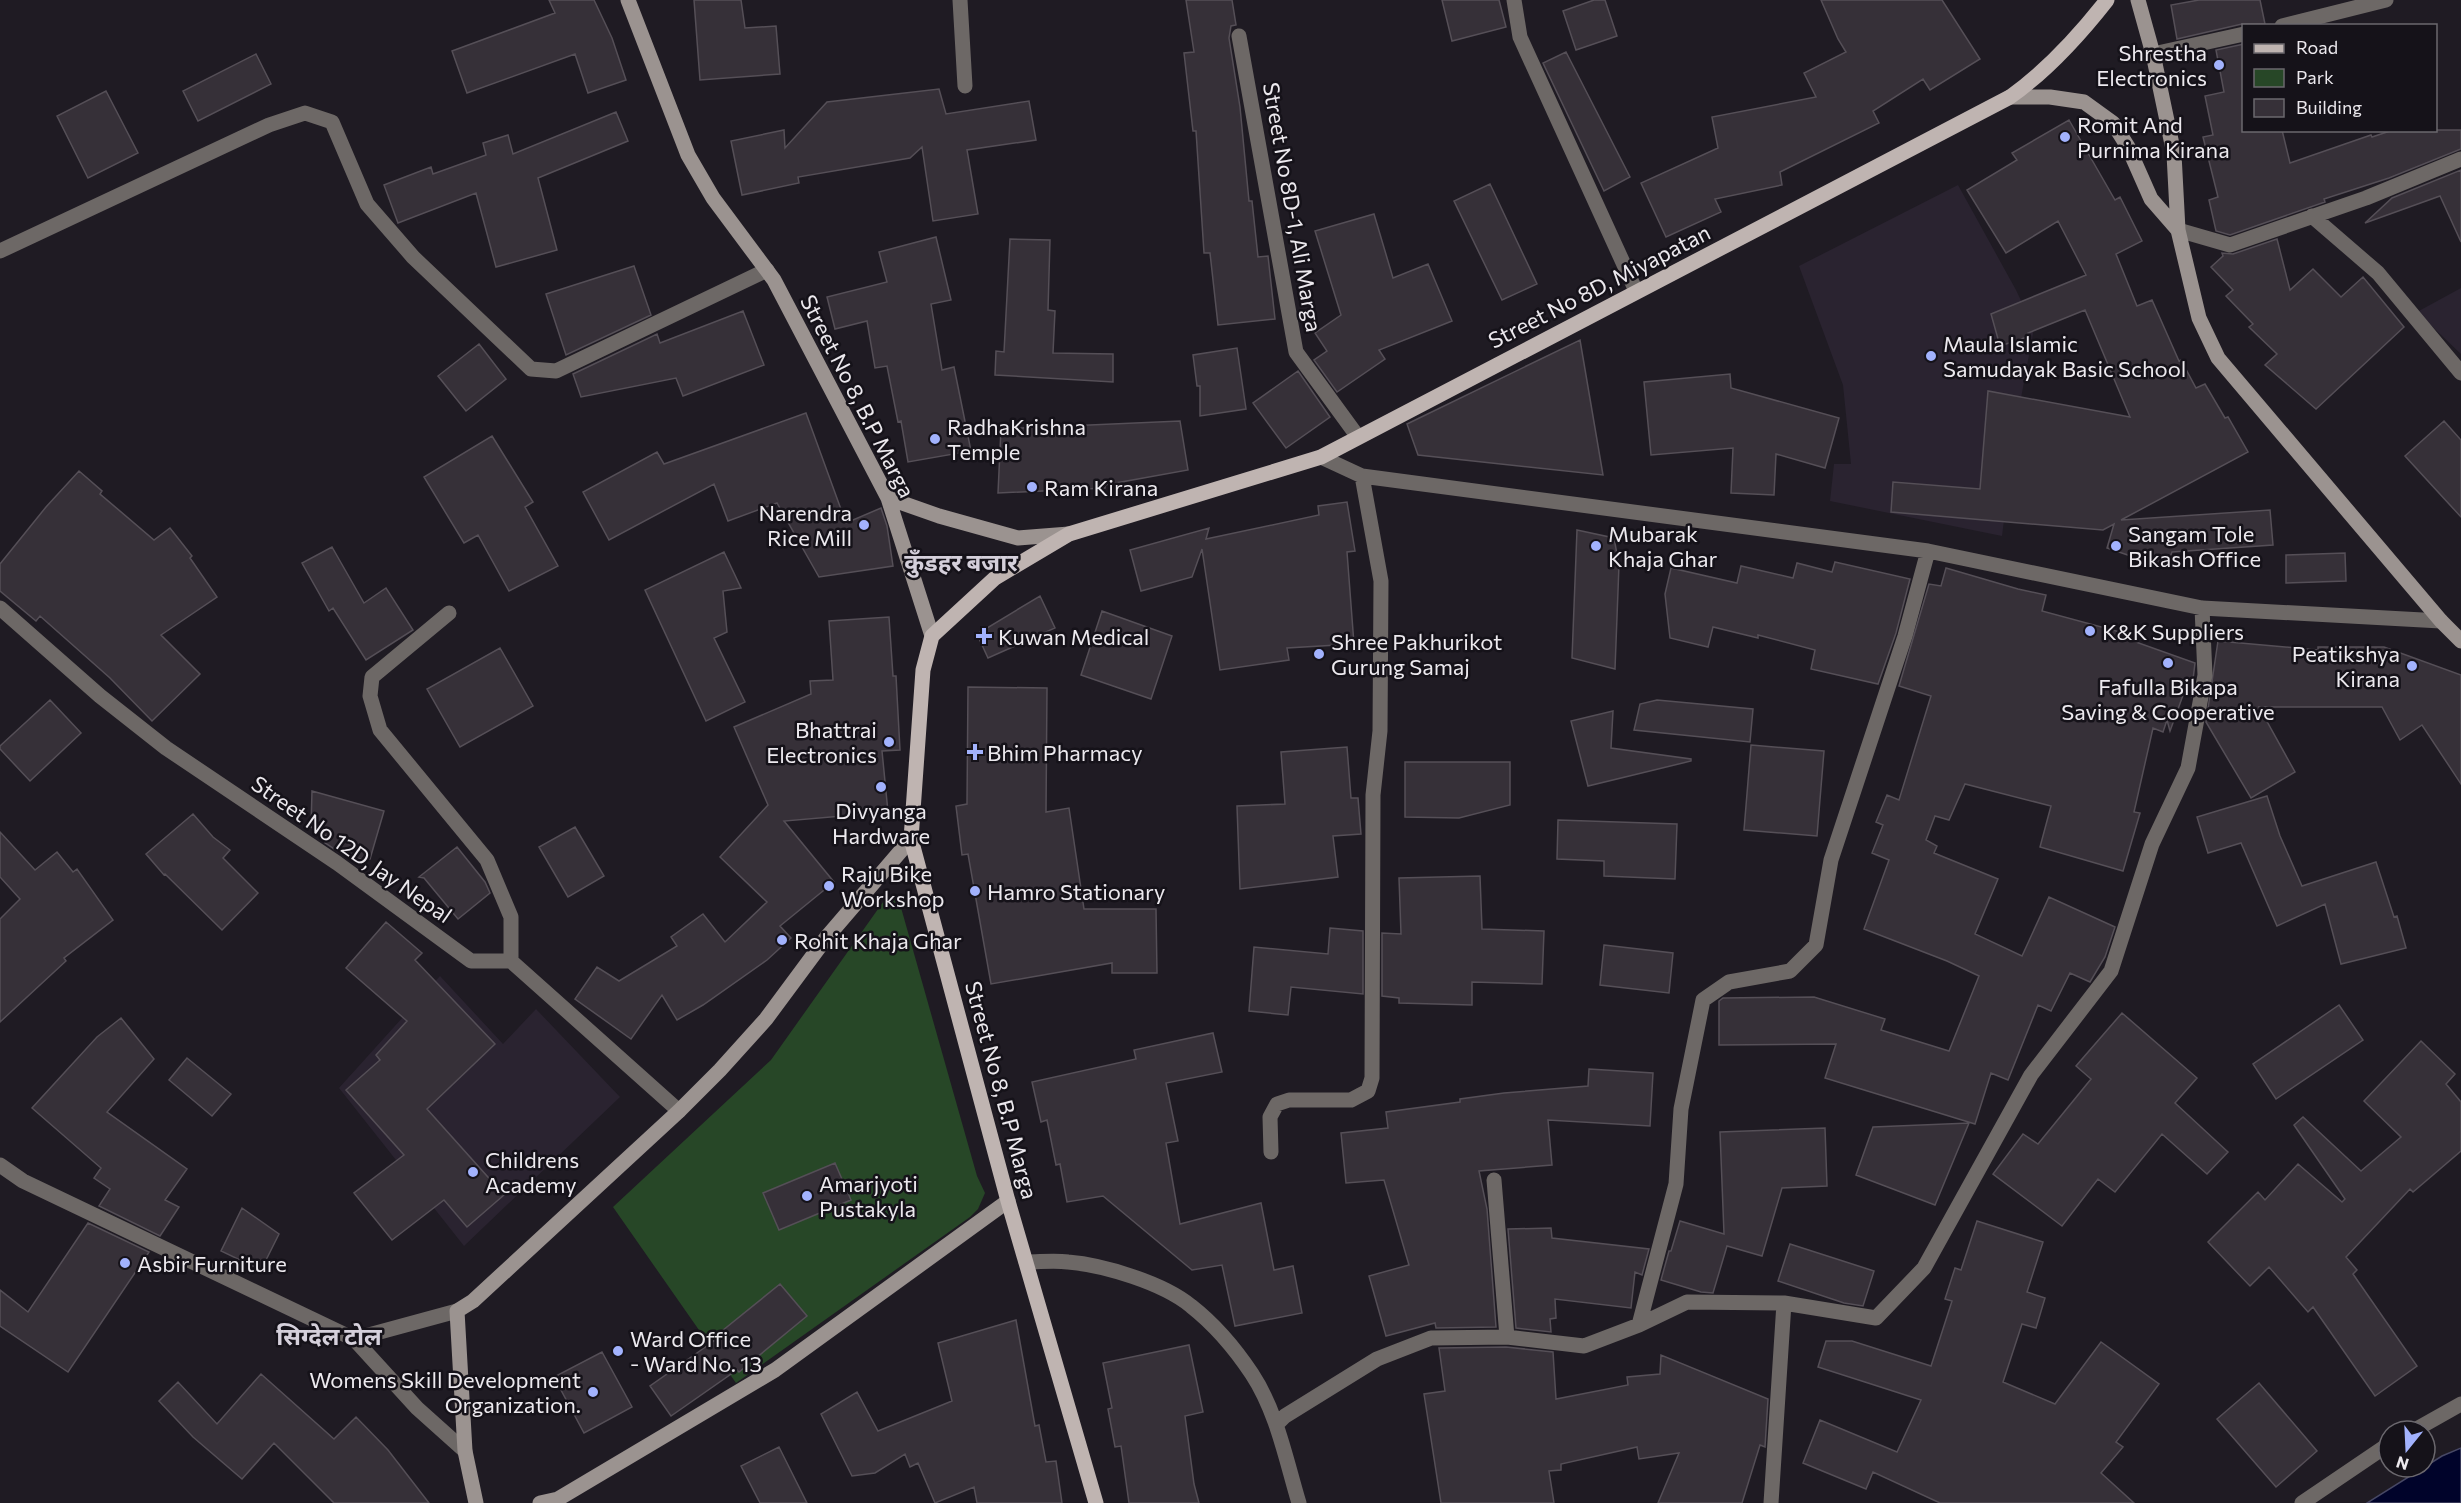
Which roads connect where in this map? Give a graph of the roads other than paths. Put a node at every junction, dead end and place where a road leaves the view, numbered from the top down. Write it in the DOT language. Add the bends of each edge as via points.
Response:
graph roads {
  1 [pos="628,0"];
  2 [pos="960,0"];
  3 [pos="1514,0"];
  4 [pos="2107,0"];
  5 [pos="2138,0"];
  6 [pos="2385,0"];
  7 [pos="2290,24"];
  8 [pos="2242,34"];
  9 [pos="1239,36"];
  10 [pos="2153,54"];
  11 [pos="965,86"];
  12 [pos="2010,98"];
  13 [pos="2461,159"];
  14 [pos="2312,216"];
  15 [pos="2178,230"];
  16 [pos="0,251"];
  17 [pos="766,270"];
  18 [pos="1636,291"];
  19 [pos="2461,373"];
  20 [pos="1358,438"];
  21 [pos="1321,457"];
  22 [pos="1362,476"];
  23 [pos="888,498"];
  24 [pos="1069,534"];
  25 [pos="1928,551"];
  26 [pos="0,608"];
  27 [pos="2202,608"];
  28 [pos="449,613"];
  29 [pos="2441,621"];
  30 [pos="932,636"];
  31 [pos="2461,641"];
  32 [pos="911,839"];
  33 [pos="511,962"];
  34 [pos="679,1111"];
  35 [pos="1270,1152"];
  36 [pos="0,1165"];
  37 [pos="1494,1180"];
  38 [pos="1008,1201"];
  39 [pos="1026,1262"];
  40 [pos="1784,1303"];
  41 [pos="457,1311"];
  42 [pos="1639,1325"];
  43 [pos="1507,1336"];
  44 [pos="354,1339"];
  45 [pos="2461,1404"];
  46 [pos="2434,1419"];
  47 [pos="1276,1425"];
  48 [pos="465,1451"];
  49 [pos="2377,1452"];
  50 [pos="476,1503"];
  51 [pos="540,1503"];
  52 [pos="1096,1503"];
  53 [pos="1299,1503"];
  54 [pos="1771,1503"];
  55 [pos="2302,1503"];
  1 -- 17 [label="main road, Street No 8, B.P Marga" via="688,155 713,198"];
  2 -- 11 [label="street"];
  3 -- 18 [label="street" via="1520,37"];
  4 -- 12 [label="main road, Street No 8D, Miyapatan" via="2038,77"];
  5 -- 10 [label="main road"];
  6 -- 7 [label="street"];
  8 -- 10 [label="street"];
  9 -- 20 [label="street, Street No 8D-1, Ali Marga" via="1296,352"];
  10 -- 15 [label="main road" via="2174,154"];
  12 -- 15 [label="main road" via="2050,97 2084,102 2113,123 2151,200"];
  12 -- 18 [label="main road, Street No 8D, Miyapatan"];
  13 -- 14 [label="street"];
  14 -- 15 [label="street" via="2230,245"];
  14 -- 19 [label="street" via="2378,273"];
  15 -- 29 [label="main road" via="2199,318 2218,358"];
  16 -- 17 [label="street" via="269,125 305,113 332,122 367,204 413,257 531,369 556,371"];
  17 -- 23 [label="main road, Street No 8, B.P Marga"];
  18 -- 20 [label="main road, Street No 8D, Miyapatan"];
  20 -- 21 [label="main road, Street No 8D, Miyapatan"];
  21 -- 22 [label="street"];
  21 -- 24 [label="main road, Street No 8D, Miyapatan"];
  22 -- 25 [label="street"];
  22 -- 35 [label="street" via="1381,581 1380,731 1373,795 1372,1078 1368,1091 1352,1100 1290,1100 1277,1104 1270,1117"];
  23 -- 24 [label="main road, Street No 8D, Miyapatan" via="1018,538"];
  23 -- 30 [label="main road, Street No 8, B.P Marga"];
  24 -- 30 [label="main road, Street No 8D, Miyapatan" via="995,578"];
  25 -- 27 [label="street"];
  25 -- 42 [label="street" via="1905,636 1831,860 1816,945 1790,971 1729,982 1703,1000 1681,1109 1676,1184"];
  26 -- 33 [label="street, Street No 12D, Jay Nepal" via="166,748 337,863 471,961"];
  27 -- 29 [label="street"];
  27 -- 40 [label="street" via="2205,675 2188,768 2152,844 2111,971 2031,1075 1924,1268 1876,1318"];
  28 -- 33 [label="street" via="372,677 370,696 380,730 487,860 511,917"];
  29 -- 31 [label="main road"];
  30 -- 32 [label="main road, Street No 8, B.P Marga" via="923,670"];
  32 -- 34 [label="main road" via="826,938 766,1019"];
  32 -- 38 [label="main road, Street No 8, B.P Marga"];
  33 -- 34 [label="street"];
  34 -- 41 [label="main road" via="473,1301"];
  36 -- 44 [label="street" via="23,1181"];
  37 -- 43 [label="street"];
  38 -- 39 [label="main road, Street No 8, B.P Marga"];
  38 -- 51 [label="main road" via="775,1370 558,1499"];
  39 -- 47 [label="street" via="1065,1261 1119,1272 1191,1305 1252,1375"];
  39 -- 52 [label="main road, Street No 8, B.P Marga"];
  40 -- 42 [label="street" via="1687,1302"];
  40 -- 54 [label="street"];
  41 -- 44 [label="street"];
  41 -- 48 [label="main road"];
  42 -- 43 [label="street" via="1584,1346"];
  43 -- 47 [label="street" via="1431,1338 1377,1359"];
  44 -- 48 [label="street" via="417,1408"];
  45 -- 46 [label="street"];
  47 -- 53 [label="street"];
  48 -- 50 [label="main road"];
  49 -- 55 [label="street"];
}
